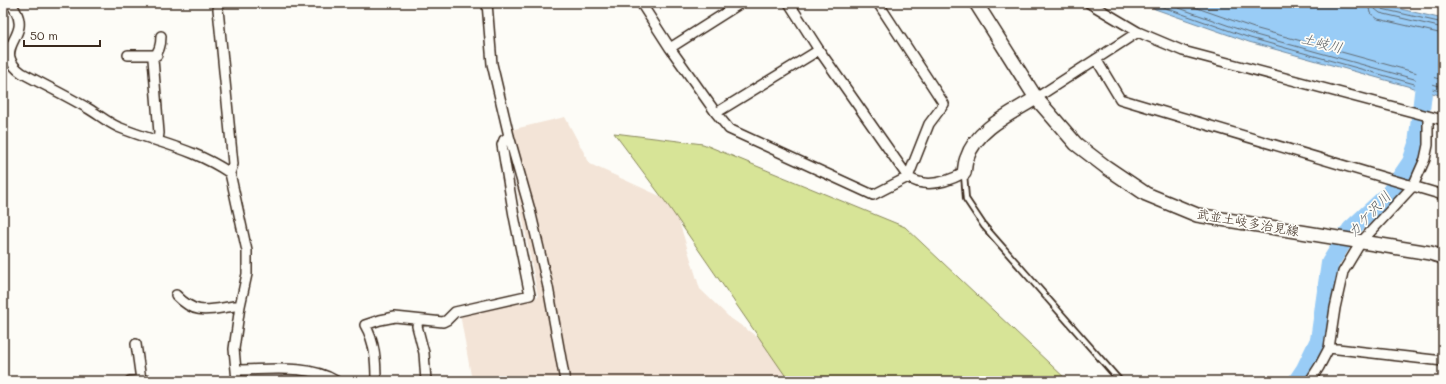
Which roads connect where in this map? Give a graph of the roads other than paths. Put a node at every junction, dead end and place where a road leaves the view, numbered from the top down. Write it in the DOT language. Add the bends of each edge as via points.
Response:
graph roads {
  1 [pos="8,3"];
  2 [pos="487,3"];
  3 [pos="642,3"];
  4 [pos="741,3"];
  5 [pos="789,3"];
  6 [pos="878,3"];
  7 [pos="976,3"];
  8 [pos="1088,3"];
  9 [pos="218,9"];
  10 [pos="1138,32"];
  11 [pos="161,36"];
  12 [pos="670,48"];
  13 [pos="819,50"];
  14 [pos="157,54"];
  15 [pos="128,55"];
  16 [pos="1096,59"];
  17 [pos="1036,98"];
  18 [pos="716,114"];
  19 [pos="1428,116"];
  20 [pos="1443,120"];
  21 [pos="509,136"];
  22 [pos="158,140"];
  23 [pos="230,173"];
  24 [pos="964,173"];
  25 [pos="908,177"];
  26 [pos="1413,186"];
  27 [pos="1443,195"];
  28 [pos="1361,242"];
  29 [pos="1443,257"];
  30 [pos="176,295"];
  31 [pos="240,306"];
  32 [pos="418,320"];
  33 [pos="136,344"];
  34 [pos="1329,348"];
  35 [pos="1443,361"];
  36 [pos="236,370"];
  37 [pos="136,380"];
  38 [pos="151,381"];
  39 [pos="237,381"];
  40 [pos="336,381"];
  41 [pos="376,381"];
  42 [pos="426,381"];
  43 [pos="566,381"];
  44 [pos="1120,381"];
  45 [pos="1310,381"];
  1 -- 22 [label="street" via="13,6 18,16 20,29 11,48 10,57 14,66 112,124"];
  2 -- 21 [label="street" via="492,64"];
  3 -- 12 [label="street"];
  4 -- 12 [label="street"];
  5 -- 13 [label="street"];
  6 -- 25 [label="street" via="944,104 929,124"];
  7 -- 17 [label="main road, 武並土岐多治見線"];
  8 -- 10 [label="street"];
  9 -- 23 [label="street" via="233,164"];
  10 -- 16 [label="street"];
  10 -- 19 [label="street" via="1183,51"];
  11 -- 14 [label="street" via="161,46"];
  12 -- 18 [label="street"];
  13 -- 18 [label="street"];
  13 -- 25 [label="street"];
  14 -- 15 [label="street"];
  14 -- 22 [label="street" via="153,59"];
  16 -- 17 [label="street"];
  16 -- 26 [label="street" via="1120,99"];
  17 -- 24 [label="main road" via="985,130 967,157"];
  17 -- 28 [label="main road, 武並土岐多治見線" via="1076,144 1146,194 1197,215"];
  18 -- 25 [label="street" via="729,129 873,195"];
  19 -- 20 [label="street"];
  19 -- 26 [label="street" via="1428,145"];
  21 -- 32 [label="street" via="502,145 530,295 455,312 443,322"];
  21 -- 43 [label="street" via="548,287"];
  22 -- 23 [label="street" via="215,163"];
  23 -- 31 [label="street" via="247,250 247,274"];
  24 -- 25 [label="street" via="937,183 916,182"];
  24 -- 44 [label="lane" via="966,199 978,217"];
  26 -- 27 [label="street"];
  26 -- 28 [label="street"];
  28 -- 29 [label="main road, 武並土岐多治見線"];
  28 -- 34 [label="street" via="1343,272"];
  30 -- 31 [label="street" via="191,308 199,310"];
  31 -- 36 [label="street" via="234,349"];
  32 -- 41 [label="street" via="388,317 365,325 375,351"];
  32 -- 42 [label="street"];
  33 -- 37 [label="street"];
  34 -- 35 [label="street"];
  34 -- 45 [label="street"];
  36 -- 39 [label="street"];
  36 -- 40 [label="street" via="312,371 327,375"];
  37 -- 38 [label="street"];
}
